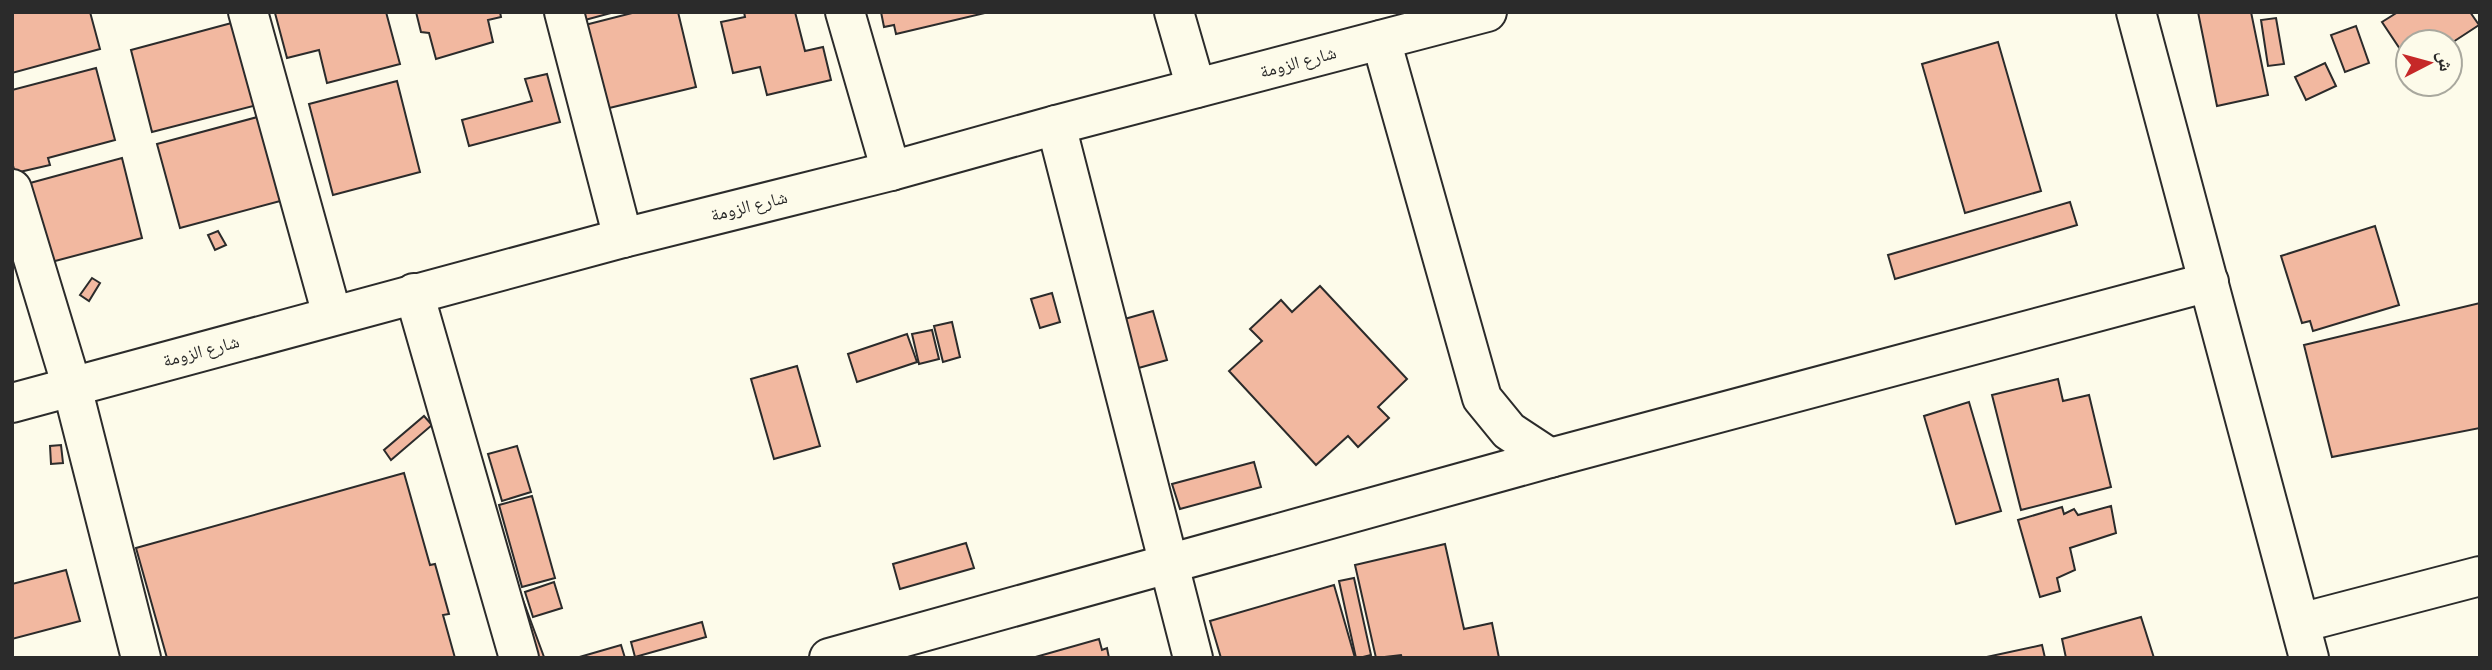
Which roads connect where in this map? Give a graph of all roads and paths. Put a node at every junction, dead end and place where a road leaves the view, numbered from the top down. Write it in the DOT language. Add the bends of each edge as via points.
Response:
graph roads {
  1 [pos="248,12"];
  2 [pos="564,12"];
  3 [pos="845,12"];
  4 [pos="1174,12"];
  5 [pos="2136,12"];
  6 [pos="1479,13"];
  7 [pos="1381,40"];
  8 [pos="1196,88"];
  9 [pos="1056,125"];
  10 [pos="891,171"];
  11 [pos="12,189"];
  12 [pos="623,238"];
  13 [pos="2209,282"];
  14 [pos="414,293"];
  15 [pos="332,315"];
  16 [pos="72,387"];
  17 [pos="12,403"];
  18 [pos="1550,458"];
  19 [pos="1168,565"];
  20 [pos="2480,576"];
  21 [pos="2305,640"];
  22 [pos="141,658"];
  23 [pos="519,658"];
  24 [pos="830,658"];
  25 [pos="1193,658"];
  1 -- 15 [label="street"];
  2 -- 12 [label="street"];
  3 -- 10 [label="street"];
  4 -- 8 [label="street"];
  5 -- 13 [label="street"];
  6 -- 7 [label="street, شارع الزومة"];
  7 -- 8 [label="street, شارع الزومة"];
  7 -- 18 [label="street" via="1482,398 1509,431"];
  8 -- 9 [label="street, شارع الزومة"];
  9 -- 10 [label="street, شارع الزومة"];
  9 -- 19 [label="street"];
  10 -- 12 [label="street, شارع الزومة"];
  11 -- 16 [label="street"];
  12 -- 14 [label="street, شارع الزومة"];
  13 -- 18 [label="street"];
  13 -- 21 [label="street"];
  14 -- 15 [label="street, شارع الزومة"];
  14 -- 23 [label="street"];
  15 -- 16 [label="street, شارع الزومة"];
  16 -- 17 [label="street, شارع الزومة"];
  16 -- 22 [label="street"];
  18 -- 19 [label="street"];
  19 -- 24 [label="street"];
  19 -- 25 [label="street"];
  20 -- 21 [label="street"];
}
